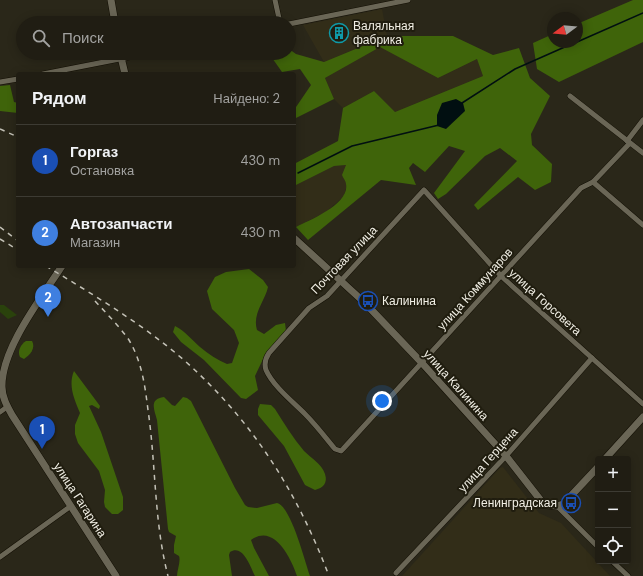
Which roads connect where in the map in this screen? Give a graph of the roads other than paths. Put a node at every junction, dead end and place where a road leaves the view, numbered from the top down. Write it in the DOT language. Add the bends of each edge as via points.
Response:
graph roads {
  1 [pos="111,0"];
  2 [pos="275,0"];
  3 [pos="408,0"];
  4 [pos="114,16"];
  5 [pos="278,16"];
  6 [pos="296,23"];
  7 [pos="104,60"];
  8 [pos="122,60"];
  9 [pos="52,72"];
  10 [pos="125,72"];
  11 [pos="16,79"];
  12 [pos="0,82"];
  13 [pos="570,96"];
  14 [pos="643,120"];
  15 [pos="628,142"];
  16 [pos="643,153"];
  17 [pos="593,182"];
  18 [pos="424,190"];
  19 [pos="643,225"];
  20 [pos="296,240"];
  21 [pos="61,268"];
  22 [pos="501,276"];
  23 [pos="341,280"];
  24 [pos="592,358"];
  25 [pos="422,363"];
  26 [pos="2,395"];
  27 [pos="643,404"];
  28 [pos="7,407"];
  29 [pos="0,412"];
  30 [pos="643,417"];
  31 [pos="338,451"];
  32 [pos="506,456"];
  33 [pos="608,456"];
  34 [pos="595,470"];
  35 [pos="71,506"];
  36 [pos="557,506"];
  37 [pos="595,544"];
  38 [pos="0,557"];
  39 [pos="615,564"];
  40 [pos="396,573"];
  41 [pos="116,576"];
  42 [pos="628,576"];
  1 -- 4 [label="street"];
  2 -- 5 [label="street"];
  3 -- 6 [label="street"];
  7 -- 9 [label="street"];
  8 -- 10 [label="street"];
  11 -- 12 [label="street"];
  13 -- 15 [label="street"];
  14 -- 15 [label="street, улица Коммунаров"];
  15 -- 16 [label="street"];
  15 -- 17 [label="street, улица Коммунаров"];
  17 -- 19 [label="street"];
  17 -- 22 [label="street, улица Коммунаров" via="581,188"];
  18 -- 22 [label="street, улица Горсовета"];
  18 -- 23 [label="street, Почтовая улица"];
  20 -- 23 [label="street, улица Калинина"];
  21 -- 26 [label="street, улица Гагарина" via="24,323 6,362"];
  22 -- 24 [label="street, улица Горсовета"];
  22 -- 25 [label="street, улица Коммунаров"];
  23 -- 25 [label="street, улица Калинина"];
  23 -- 31 [label="street, Почтовая улица" via="327,296 309,308 265,359 266,370 272,380"];
  24 -- 27 [label="street, улица Горсовета"];
  24 -- 32 [label="street, улица Герцена"];
  25 -- 31 [label="street, улица Коммунаров" via="343,450"];
  25 -- 32 [label="street, улица Калинина"];
  26 -- 28 [label="street, улица Гагарина"];
  28 -- 29 [label="street"];
  28 -- 35 [label="street, улица Гагарина"];
  30 -- 33 [label="street"];
  32 -- 36 [label="street, улица Калинина" via="542,502"];
  32 -- 40 [label="street, улица Герцена"];
  34 -- 36 [label="street" via="568,500"];
  35 -- 38 [label="street"];
  35 -- 41 [label="street, улица Гагарина"];
  36 -- 37 [label="street, улица Калинина"];
  39 -- 42 [label="street"];
}
